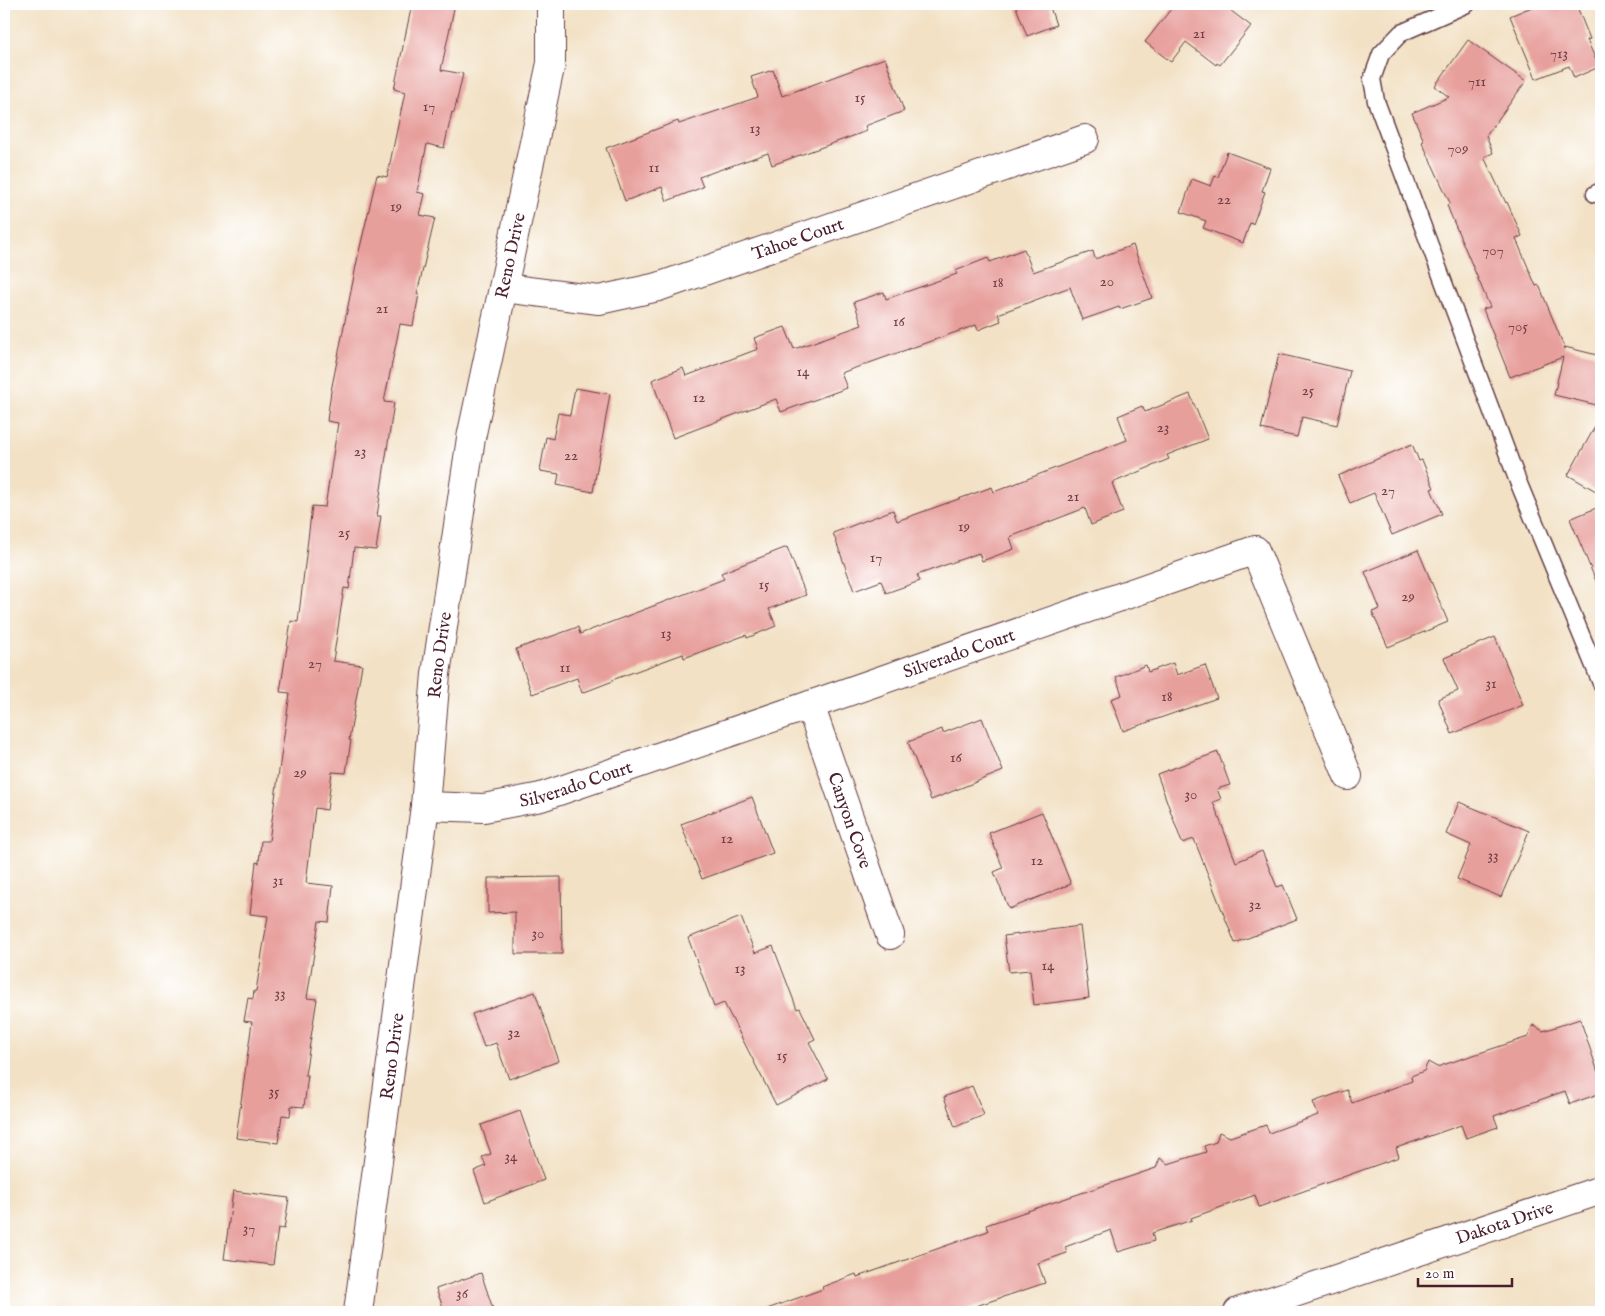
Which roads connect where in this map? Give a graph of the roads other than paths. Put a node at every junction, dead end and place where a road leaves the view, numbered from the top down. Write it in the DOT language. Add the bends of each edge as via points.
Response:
graph roads {
  1 [pos="551,4"];
  2 [pos="1467,4"];
  3 [pos="1085,139"];
  4 [pos="504,288"];
  5 [pos="1601,683"];
  6 [pos="810,706"];
  7 [pos="1348,776"];
  8 [pos="425,806"];
  9 [pos="890,935"];
  10 [pos="1601,1190"];
  11 [pos="358,1312"];
  12 [pos="1238,1312"];
  1 -- 4 [label="street, Reno Drive" via="552,63"];
  2 -- 5 [label="lane" via="1401,33 1381,54 1372,79 1376,101 1517,479"];
  3 -- 4 [label="street, Tahoe Court" via="658,287 599,300"];
  4 -- 8 [label="street, Reno Drive" via="468,458 436,674"];
  6 -- 7 [label="street, Silverado Court" via="1254,550"];
  6 -- 8 [label="street, Silverado Court" via="541,797 484,808"];
  6 -- 9 [label="street, Canyon Cove"];
  8 -- 11 [label="street, Reno Drive"];
  10 -- 12 [label="street, Dakota Drive"];
}
